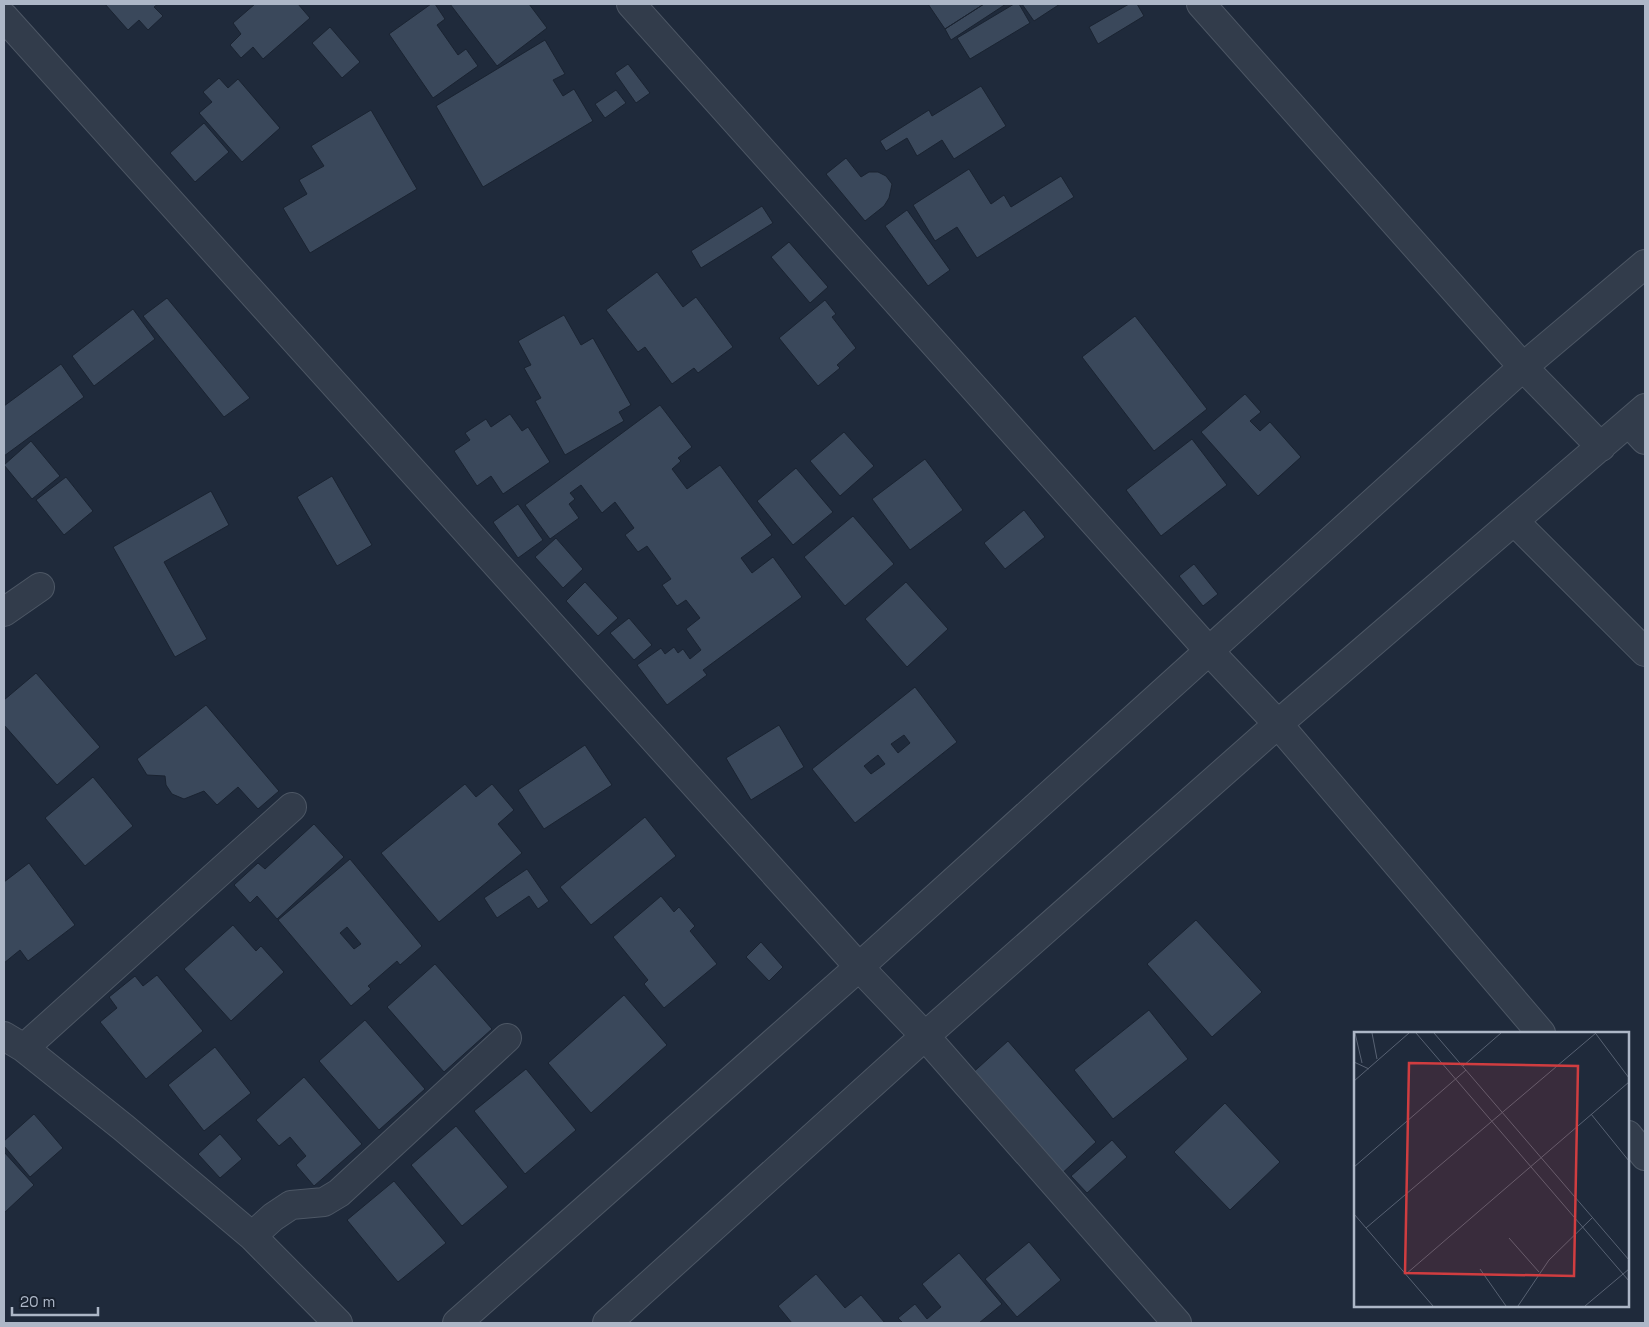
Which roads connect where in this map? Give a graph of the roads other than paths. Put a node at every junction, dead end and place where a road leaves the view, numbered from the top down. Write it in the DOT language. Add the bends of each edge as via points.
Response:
graph roads {
  1 [pos="631,4"];
  2 [pos="1201,4"];
  3 [pos="4,17"];
  4 [pos="1645,264"];
  5 [pos="1523,367"];
  6 [pos="1640,424"];
  7 [pos="1601,447"];
  8 [pos="1514,521"];
  9 [pos="40,587"];
  10 [pos="4,612"];
  11 [pos="1210,652"];
  12 [pos="1645,652"];
  13 [pos="1278,724"];
  14 [pos="292,807"];
  15 [pos="859,967"];
  16 [pos="1540,1032"];
  17 [pos="925,1036"];
  18 [pos="507,1038"];
  19 [pos="14,1042"];
  20 [pos="1629,1136"];
  21 [pos="1645,1156"];
  22 [pos="252,1236"];
  23 [pos="338,1323"];
  24 [pos="457,1323"];
  25 [pos="607,1323"];
  26 [pos="1177,1323"];
  1 -- 11 [label="street"];
  2 -- 5 [label="street"];
  3 -- 15 [label="street"];
  4 -- 5 [label="street"];
  5 -- 7 [label="street"];
  5 -- 11 [label="street"];
  6 -- 7 [label="street"];
  7 -- 8 [label="street"];
  8 -- 12 [label="street"];
  8 -- 13 [label="street"];
  9 -- 10 [label="street"];
  11 -- 13 [label="street"];
  11 -- 15 [label="street"];
  13 -- 16 [label="street"];
  13 -- 17 [label="street"];
  14 -- 19 [label="street"];
  15 -- 17 [label="street"];
  15 -- 24 [label="street"];
  17 -- 25 [label="street"];
  17 -- 26 [label="street"];
  18 -- 22 [label="street" via="339,1193 324,1202 290,1206"];
  19 -- 22 [label="street"];
  20 -- 21 [label="street"];
  22 -- 23 [label="street"];
}
